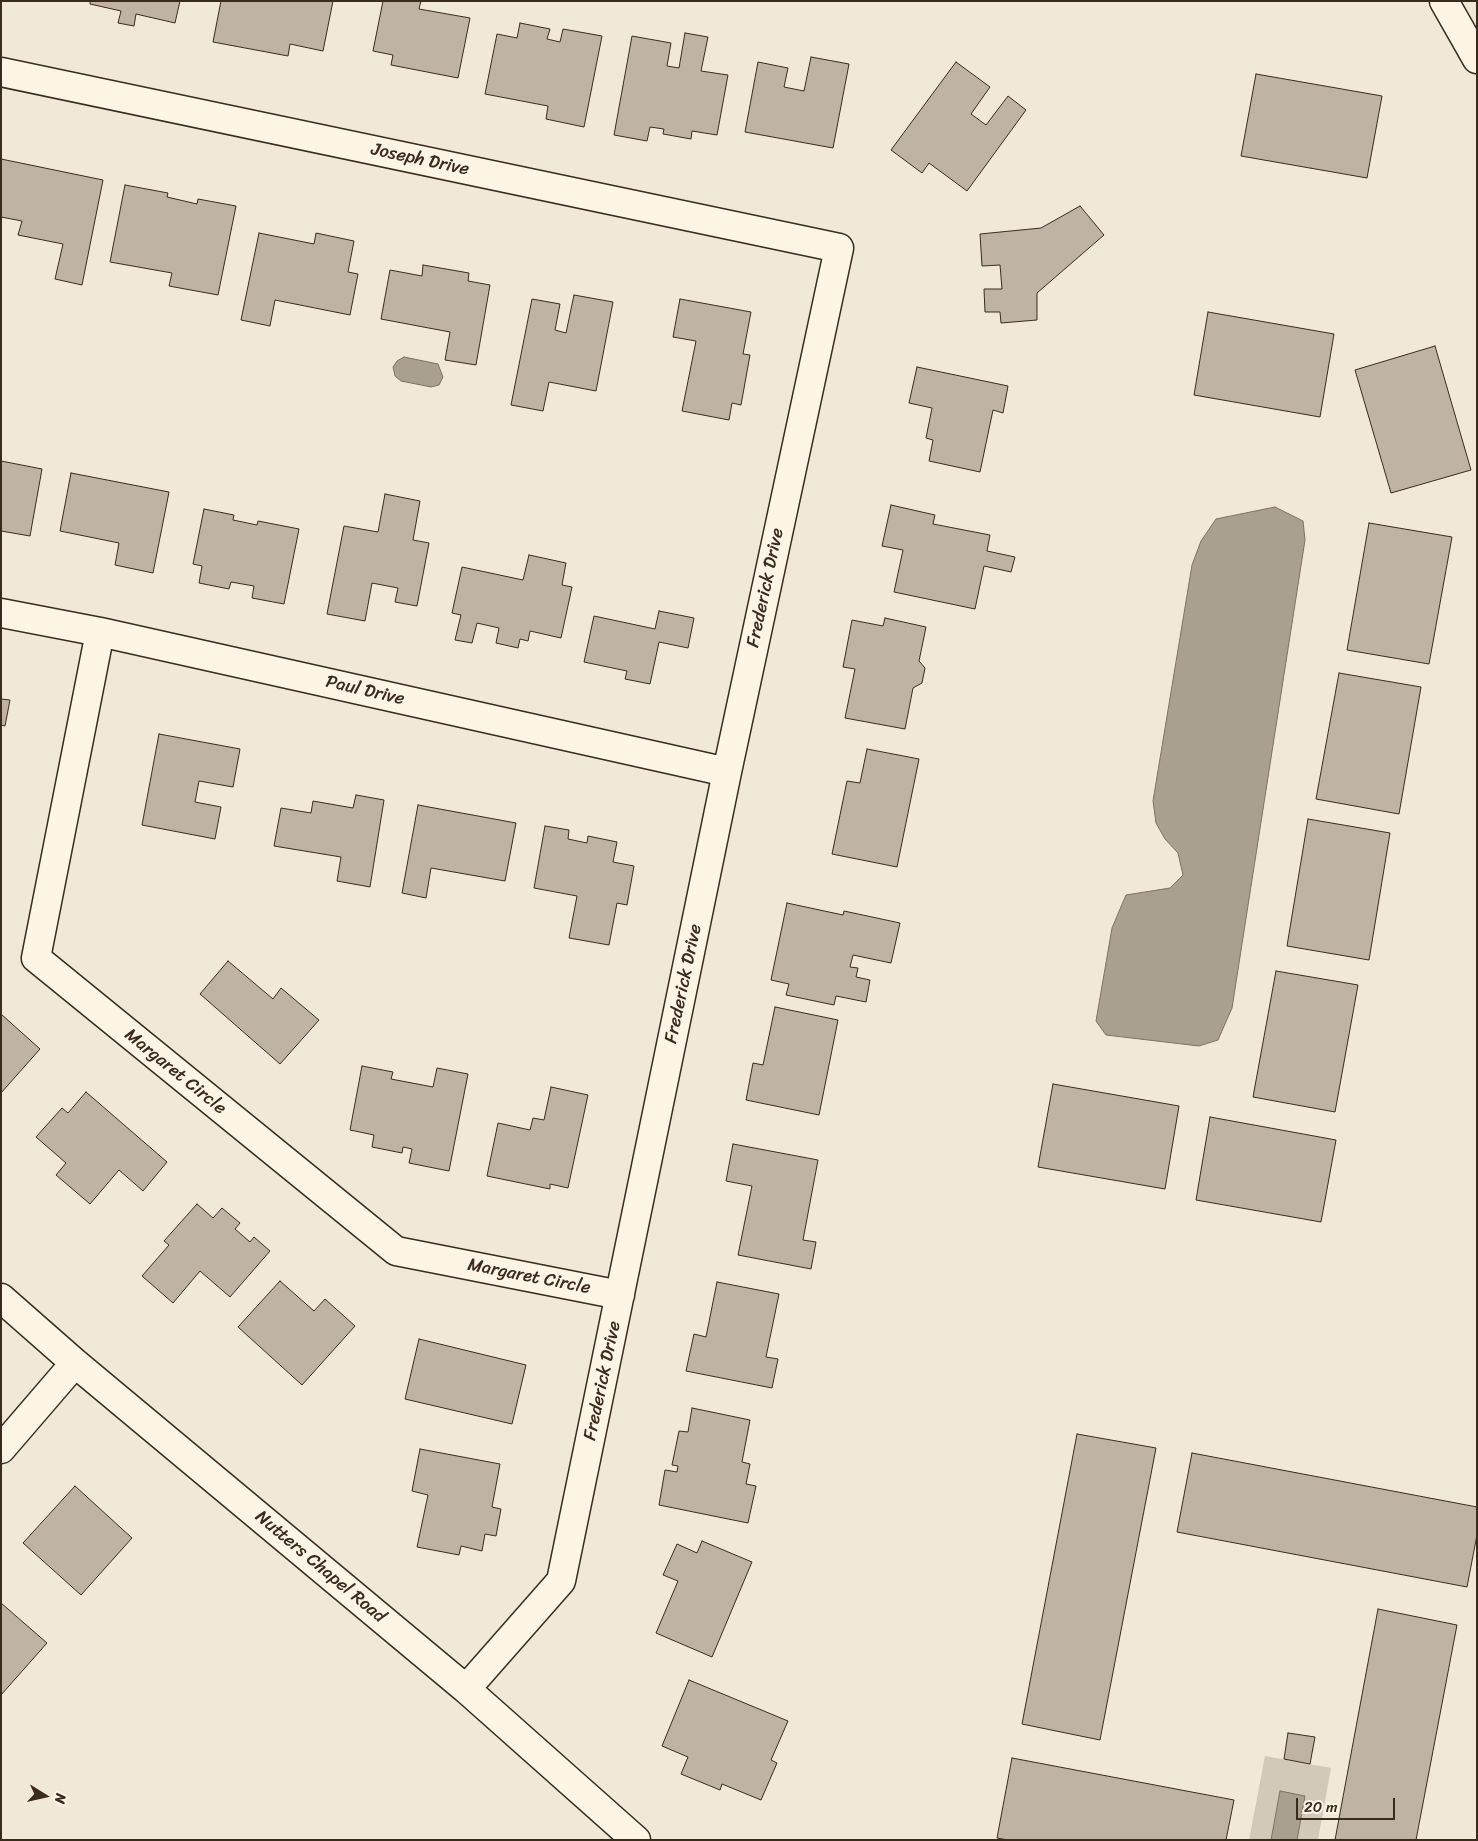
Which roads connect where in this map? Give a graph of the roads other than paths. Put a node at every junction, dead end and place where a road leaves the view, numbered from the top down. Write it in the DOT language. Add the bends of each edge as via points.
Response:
graph roads {
  1 [pos="1444,1"];
  2 [pos="1477,59"];
  3 [pos="1,72"];
  4 [pos="839,248"];
  5 [pos="1,614"];
  6 [pos="100,632"];
  7 [pos="727,772"];
  8 [pos="620,1295"];
  9 [pos="1,1298"];
  10 [pos="75,1363"];
  11 [pos="1,1450"];
  12 [pos="466,1689"];
  13 [pos="636,1840"];
  1 -- 2 [label="street"];
  3 -- 4 [label="street, Joseph Drive"];
  4 -- 7 [label="street, Frederick Drive"];
  5 -- 6 [label="street, Paul Drive"];
  6 -- 7 [label="street, Paul Drive"];
  6 -- 8 [label="street, Margaret Circle" via="36,958 396,1251"];
  7 -- 8 [label="street, Frederick Drive"];
  8 -- 12 [label="street, Frederick Drive" via="561,1581"];
  9 -- 10 [label="street, Nutters Chapel Road"];
  10 -- 11 [label="street"];
  10 -- 12 [label="street, Nutters Chapel Road"];
  12 -- 13 [label="street, Nutters Chapel Road"];
}
